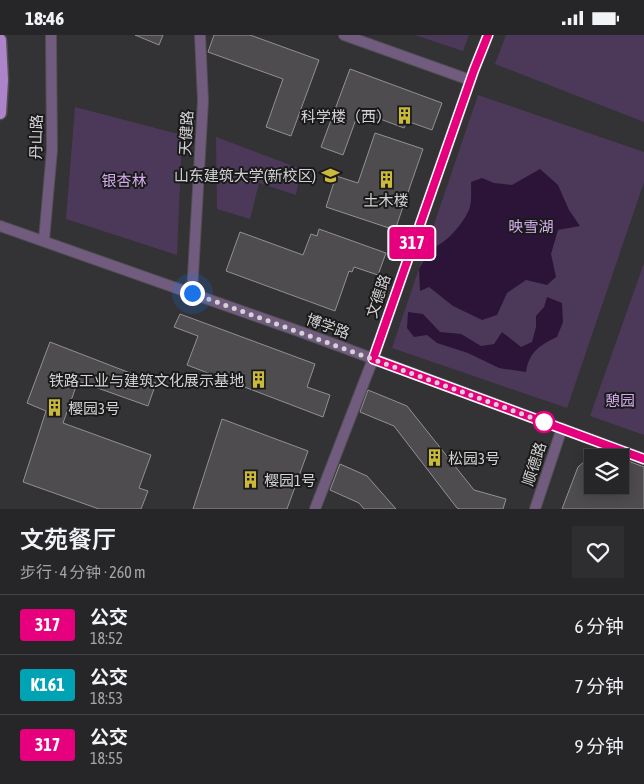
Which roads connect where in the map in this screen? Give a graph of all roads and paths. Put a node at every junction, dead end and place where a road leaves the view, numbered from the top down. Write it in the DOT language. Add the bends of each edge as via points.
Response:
graph roads {
  1 [pos="51,35"];
  2 [pos="200,35"];
  3 [pos="344,35"];
  4 [pos="488,35"];
  5 [pos="0,39"];
  6 [pos="470,80"];
  7 [pos="0,113"];
  8 [pos="0,226"];
  9 [pos="44,240"];
  10 [pos="192,293"];
  11 [pos="373,359"];
  12 [pos="562,428"];
  13 [pos="644,459"];
  14 [pos="315,509"];
  15 [pos="535,509"];
  1 -- 9 [label="street, 丹山路" via="52,150"];
  2 -- 10 [label="street, 天健路" via="203,101"];
  3 -- 6 [label="street"];
  4 -- 6 [label="street, 文德路"];
  5 -- 7 [label="main road"];
  6 -- 11 [label="street, 文德路"];
  8 -- 9 [label="street, 博学路"];
  9 -- 10 [label="street, 博学路"];
  10 -- 11 [label="street, 博学路"];
  11 -- 12 [label="street, 博学路"];
  11 -- 14 [label="street, 文德路"];
  12 -- 13 [label="street, 博学路"];
  12 -- 15 [label="street, 顺德路"];
}
